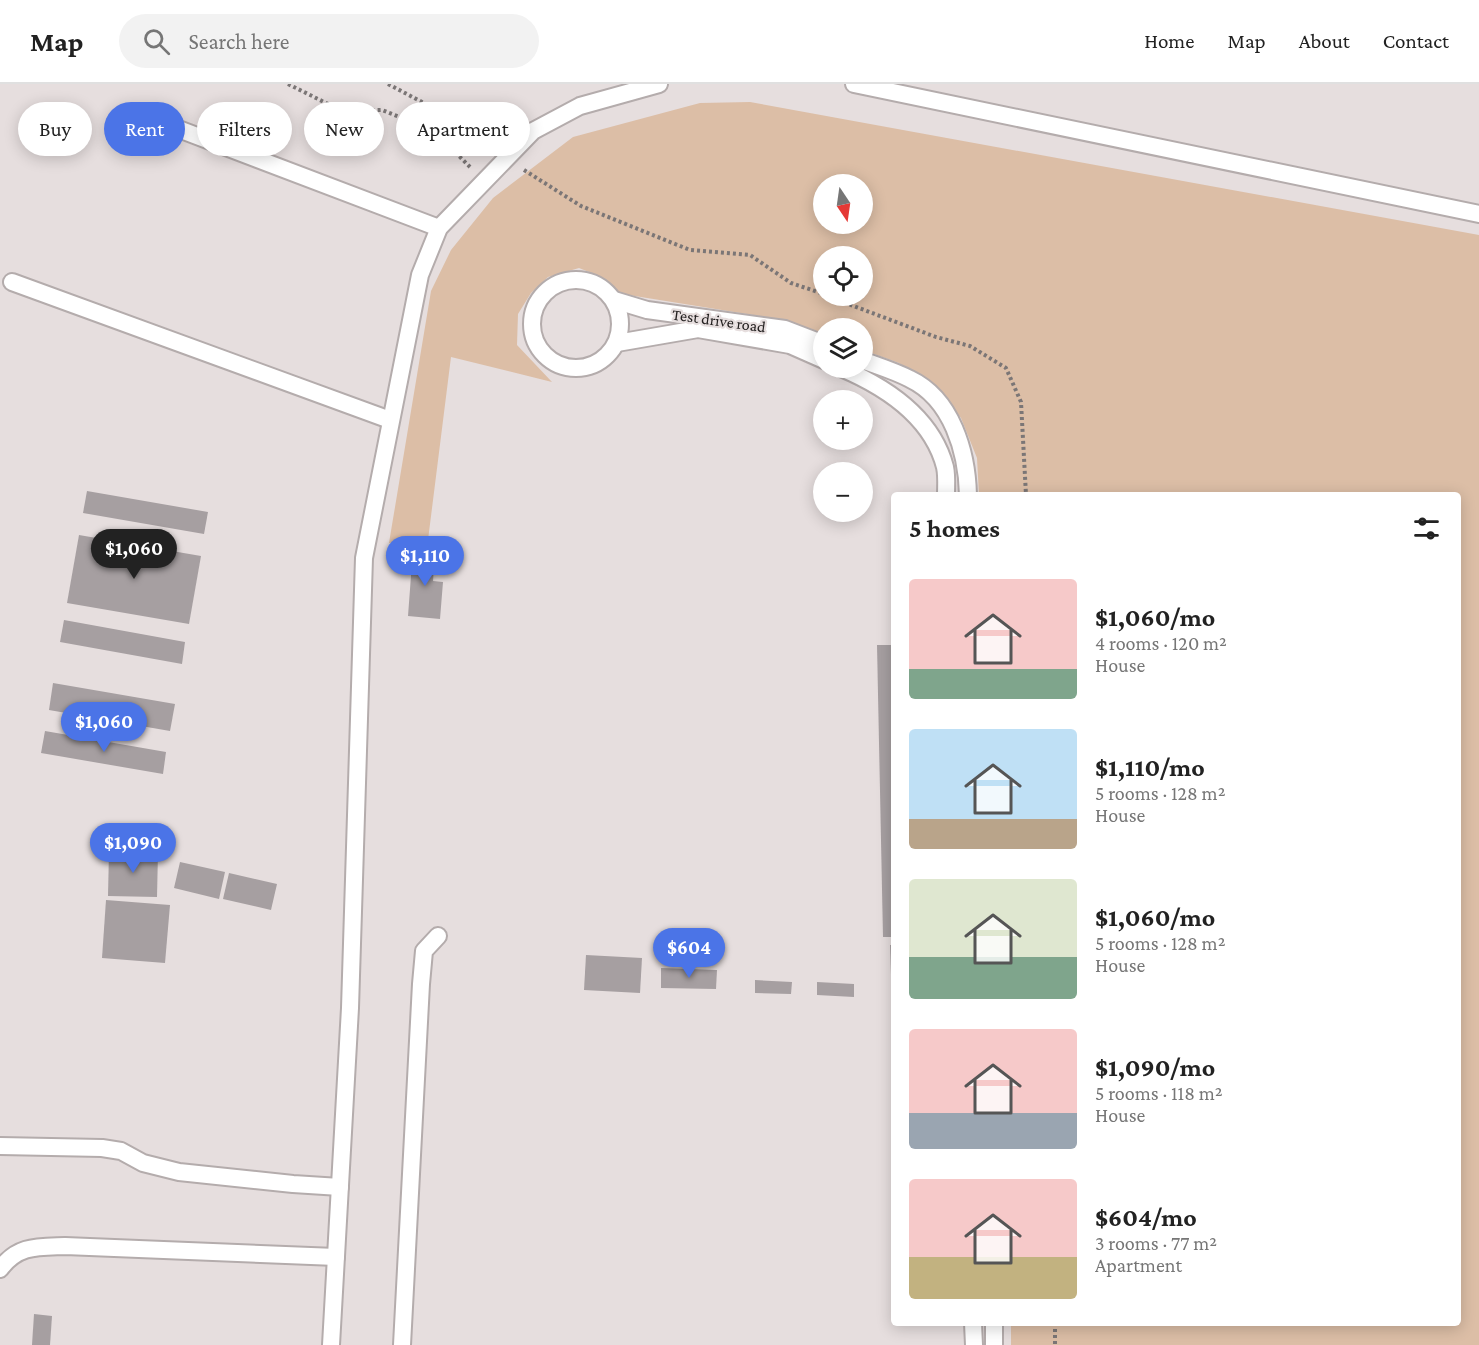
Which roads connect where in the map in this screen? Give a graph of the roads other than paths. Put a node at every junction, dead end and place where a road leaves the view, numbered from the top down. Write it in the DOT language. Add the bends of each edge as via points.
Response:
graph roads {
  1 [pos="659,84"];
  2 [pos="854,84"];
  3 [pos="185,131"];
  4 [pos="1479,214"];
  5 [pos="439,228"];
  6 [pos="12,282"];
  7 [pos="614,300"];
  8 [pos="813,339"];
  9 [pos="617,343"];
  10 [pos="813,355"];
  11 [pos="873,364"];
  12 [pos="866,378"];
  13 [pos="390,420"];
  14 [pos="946,492"];
  15 [pos="968,492"];
  16 [pos="438,936"];
  17 [pos="0,1146"];
  18 [pos="340,1187"];
  19 [pos="336,1257"];
  20 [pos="0,1269"];
  21 [pos="973,1326"];
  22 [pos="994,1326"];
  23 [pos="331,1345"];
  24 [pos="402,1345"];
  25 [pos="974,1345"];
  26 [pos="994,1345"];
  1 -- 5 [label="lane" via="580,105 533,130"];
  2 -- 4 [label="lane"];
  3 -- 5 [label="lane"];
  5 -- 13 [label="lane" via="420,275"];
  6 -- 13 [label="lane"];
  7 -- 8 [label="lane, Test drive road" via="647,310 785,328"];
  7 -- 9 [label="lane" via="620,313"];
  7 -- 9 [label="lane" via="591,282 562,282 539,300 532,328 543,354 569,368 597,364"];
  9 -- 10 [label="lane, Test drive road" via="698,328 790,345"];
  11 -- 15 [label="lane" via="913,380 943,405 962,447"];
  12 -- 14 [label="lane" via="918,415 939,450"];
  13 -- 18 [label="lane" via="364,558"];
  16 -- 24 [label="lane" via="424,951 421,984"];
  17 -- 18 [label="lane" via="121,1151 143,1163 179,1172"];
  18 -- 19 [label="lane"];
  19 -- 20 [label="lane" via="65,1246 30,1248 9,1257"];
  19 -- 23 [label="lane"];
  21 -- 25 [label="lane"];
  22 -- 26 [label="lane"];
}
